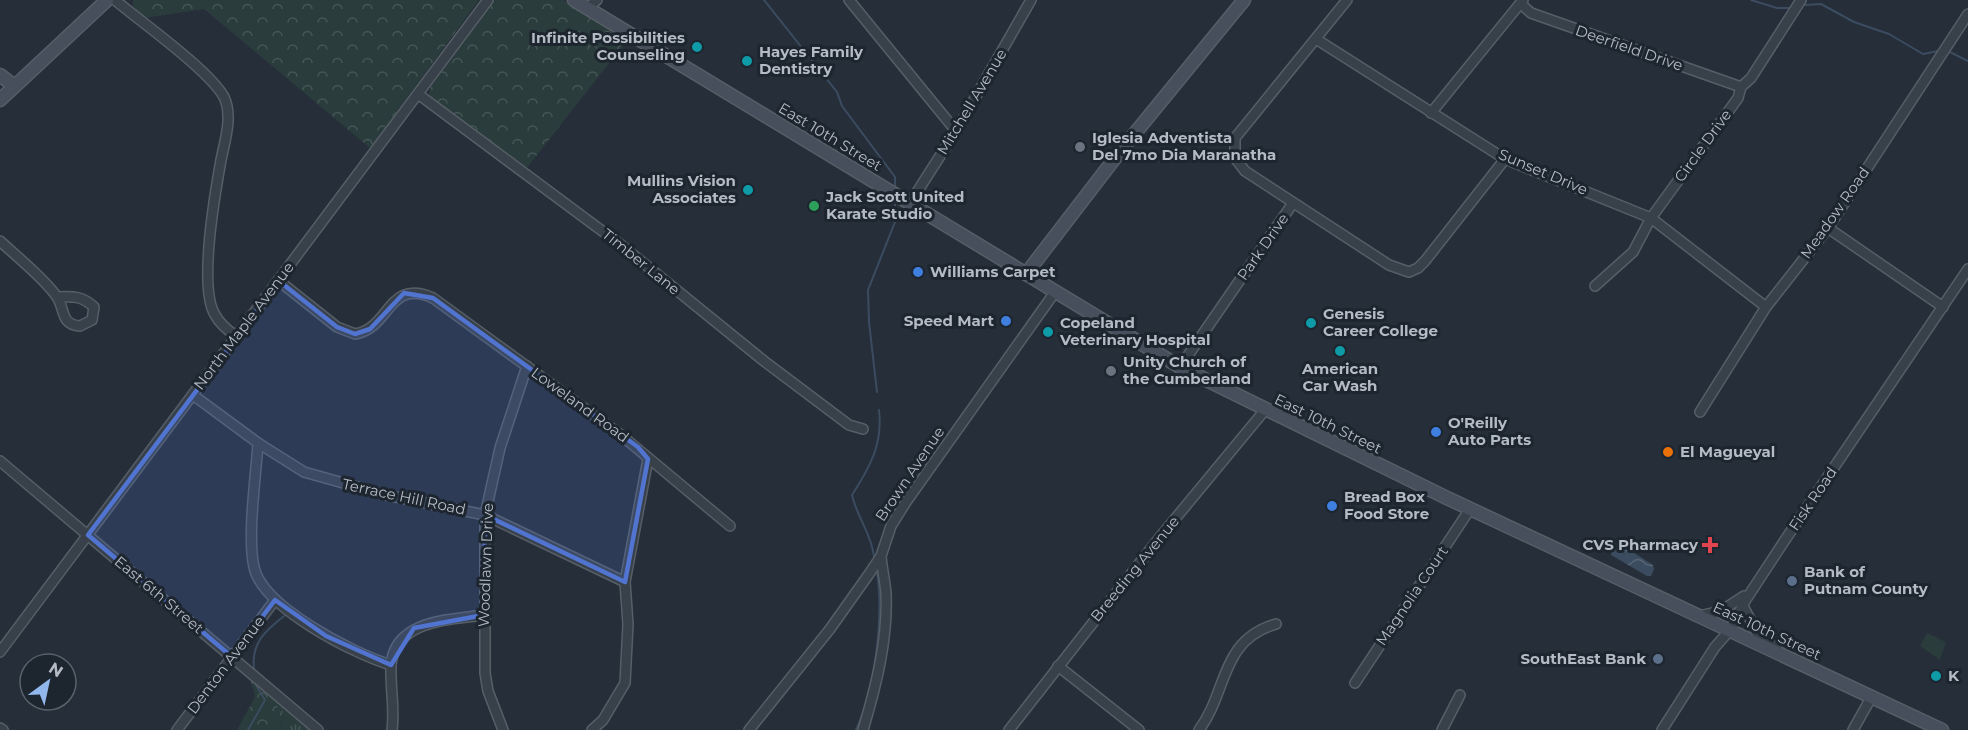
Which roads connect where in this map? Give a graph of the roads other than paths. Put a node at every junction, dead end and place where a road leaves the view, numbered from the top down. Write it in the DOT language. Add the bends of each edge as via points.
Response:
graph roads {
  1 [pos="107,0"];
  2 [pos="115,0"];
  3 [pos="488,0"];
  4 [pos="574,0"];
  5 [pos="849,0"];
  6 [pos="1031,0"];
  7 [pos="1244,0"];
  8 [pos="1347,0"];
  9 [pos="1801,0"];
  10 [pos="1522,2"];
  11 [pos="592,4"];
  12 [pos="1968,14"];
  13 [pos="1316,39"];
  14 [pos="0,75"];
  15 [pos="13,86"];
  16 [pos="1741,87"];
  17 [pos="418,94"];
  18 [pos="0,100"];
  19 [pos="1431,113"];
  20 [pos="956,131"];
  21 [pos="1505,159"];
  22 [pos="910,203"];
  23 [pos="1293,203"];
  24 [pos="1651,218"];
  25 [pos="1828,228"];
  26 [pos="0,241"];
  27 [pos="1968,269"];
  28 [pos="1026,274"];
  29 [pos="279,281"];
  30 [pos="1595,286"];
  31 [pos="1055,292"];
  32 [pos="58,297"];
  33 [pos="1766,307"];
  34 [pos="1943,307"];
  35 [pos="236,336"];
  36 [pos="527,366"];
  37 [pos="1180,367"];
  38 [pos="193,395"];
  39 [pos="1265,410"];
  40 [pos="1700,412"];
  41 [pos="863,429"];
  42 [pos="258,443"];
  43 [pos="648,459"];
  44 [pos="0,461"];
  45 [pos="1470,508"];
  46 [pos="485,515"];
  47 [pos="730,526"];
  48 [pos="88,535"];
  49 [pos="881,556"];
  50 [pos="625,582"];
  51 [pos="1755,586"];
  52 [pos="275,600"];
  53 [pos="1743,606"];
  54 [pos="484,615"];
  55 [pos="1699,616"];
  56 [pos="1276,624"];
  57 [pos="1730,630"];
  58 [pos="0,652"];
  59 [pos="232,657"];
  60 [pos="1789,658"];
  61 [pos="391,665"];
  62 [pos="1058,666"];
  63 [pos="1354,683"];
  64 [pos="1460,695"];
  65 [pos="1872,696"];
  66 [pos="1666,729"];
  67 [pos="177,730"];
  68 [pos="318,730"];
  69 [pos="392,730"];
  70 [pos="503,730"];
  71 [pos="592,730"];
  72 [pos="749,730"];
  73 [pos="863,730"];
  74 [pos="1009,730"];
  75 [pos="1140,730"];
  76 [pos="1198,730"];
  77 [pos="1442,730"];
  78 [pos="1853,730"];
  79 [pos="1942,730"];
  1 -- 15 [label="main road"];
  2 -- 35 [label="street" via="212,80 224,98 227,131 210,220 209,298 222,326"];
  3 -- 17 [label="street, North Maple Avenue"];
  4 -- 11 [label="main road, East 10th Street"];
  5 -- 20 [label="street"];
  6 -- 20 [label="street, Mitchell Avenue"];
  7 -- 28 [label="main road"];
  8 -- 13 [label="street, Park Drive"];
  9 -- 16 [label="street, Circle Drive" via="1751,78"];
  10 -- 16 [label="street, Deerfield Drive" via="1531,13"];
  10 -- 19 [label="street"];
  11 -- 22 [label="main road, East 10th Street"];
  12 -- 25 [label="street, Meadow Road"];
  13 -- 19 [label="street, Sunset Drive"];
  13 -- 23 [label="street, Park Drive" via="1235,138 1235,158 1245,171"];
  14 -- 15 [label="main road"];
  15 -- 18 [label="main road"];
  16 -- 24 [label="street, Circle Drive" via="1738,98"];
  17 -- 29 [label="street, North Maple Avenue"];
  17 -- 41 [label="street, Timber Lane" via="621,245 764,362 849,425"];
  19 -- 21 [label="street, Sunset Drive"];
  20 -- 22 [label="street, Mitchell Avenue"];
  21 -- 23 [label="street" via="1425,261 1409,272 1389,265"];
  21 -- 24 [label="street, Sunset Drive"];
  22 -- 28 [label="main road, East 10th Street"];
  23 -- 37 [label="street, Park Drive"];
  24 -- 30 [label="street, Circle Drive" via="1633,252"];
  24 -- 33 [label="street, Sunset Drive"];
  25 -- 33 [label="street, Meadow Road"];
  25 -- 34 [label="street"];
  26 -- 32 [label="street"];
  27 -- 34 [label="street, Fisk Road"];
  28 -- 31 [label="main road, East 10th Street"];
  29 -- 35 [label="street, North Maple Avenue"];
  29 -- 36 [label="street, Loweland Road" via="337,327 355,334 370,329 404,293 425,294"];
  31 -- 37 [label="main road, East 10th Street"];
  31 -- 49 [label="street, Brown Avenue" via="906,502 891,526"];
  33 -- 40 [label="street, Meadow Road"];
  34 -- 51 [label="street, Fisk Road"];
  35 -- 38 [label="street, North Maple Avenue"];
  36 -- 43 [label="street, Loweland Road"];
  36 -- 46 [label="street, Woodlawn Drive" via="497,457"];
  37 -- 39 [label="main road, East 10th Street"];
  38 -- 42 [label="street, Terrace Hill Road"];
  38 -- 48 [label="street, North Maple Avenue"];
  39 -- 45 [label="main road, East 10th Street"];
  39 -- 62 [label="street, Breeding Avenue"];
  42 -- 46 [label="street, Terrace Hill Road" via="304,472 375,492"];
  42 -- 52 [label="street" via="252,553 259,582"];
  43 -- 47 [label="street, Loweland Road"];
  43 -- 50 [label="street"];
  44 -- 48 [label="street, East 6th Street"];
  45 -- 55 [label="main road, East 10th Street"];
  45 -- 63 [label="street, Magnolia Court"];
  46 -- 50 [label="street, Terrace Hill Road"];
  46 -- 54 [label="street, Woodlawn Drive"];
  48 -- 58 [label="street, North Maple Avenue"];
  48 -- 59 [label="street, East 6th Street"];
  49 -- 72 [label="street, Brown Avenue" via="830,629"];
  49 -- 73 [label="street" via="885,629"];
  50 -- 71 [label="street" via="625,683 603,720"];
  51 -- 53 [label="street, Fisk Road"];
  51 -- 55 [label="street" via="1729,608"];
  52 -- 59 [label="street, Denton Avenue"];
  52 -- 61 [label="street" via="326,636"];
  53 -- 57 [label="street, Fisk Road"];
  53 -- 60 [label="street" via="1758,634"];
  54 -- 61 [label="street" via="414,628 400,644"];
  54 -- 70 [label="street, Woodlawn Drive" via="488,692"];
  55 -- 57 [label="main road, East 10th Street"];
  56 -- 76 [label="street" via="1250,635 1233,657"];
  57 -- 60 [label="main road, East 10th Street"];
  57 -- 66 [label="street, Fisk Road" via="1715,647"];
  59 -- 67 [label="street, Denton Avenue"];
  59 -- 68 [label="street, East 6th Street"];
  60 -- 65 [label="main road, East 10th Street"];
  61 -- 69 [label="street"];
  62 -- 74 [label="street, Breeding Avenue"];
  62 -- 75 [label="street"];
  64 -- 77 [label="street"];
  65 -- 78 [label="street"];
  65 -- 79 [label="main road, East 10th Street"];
}
